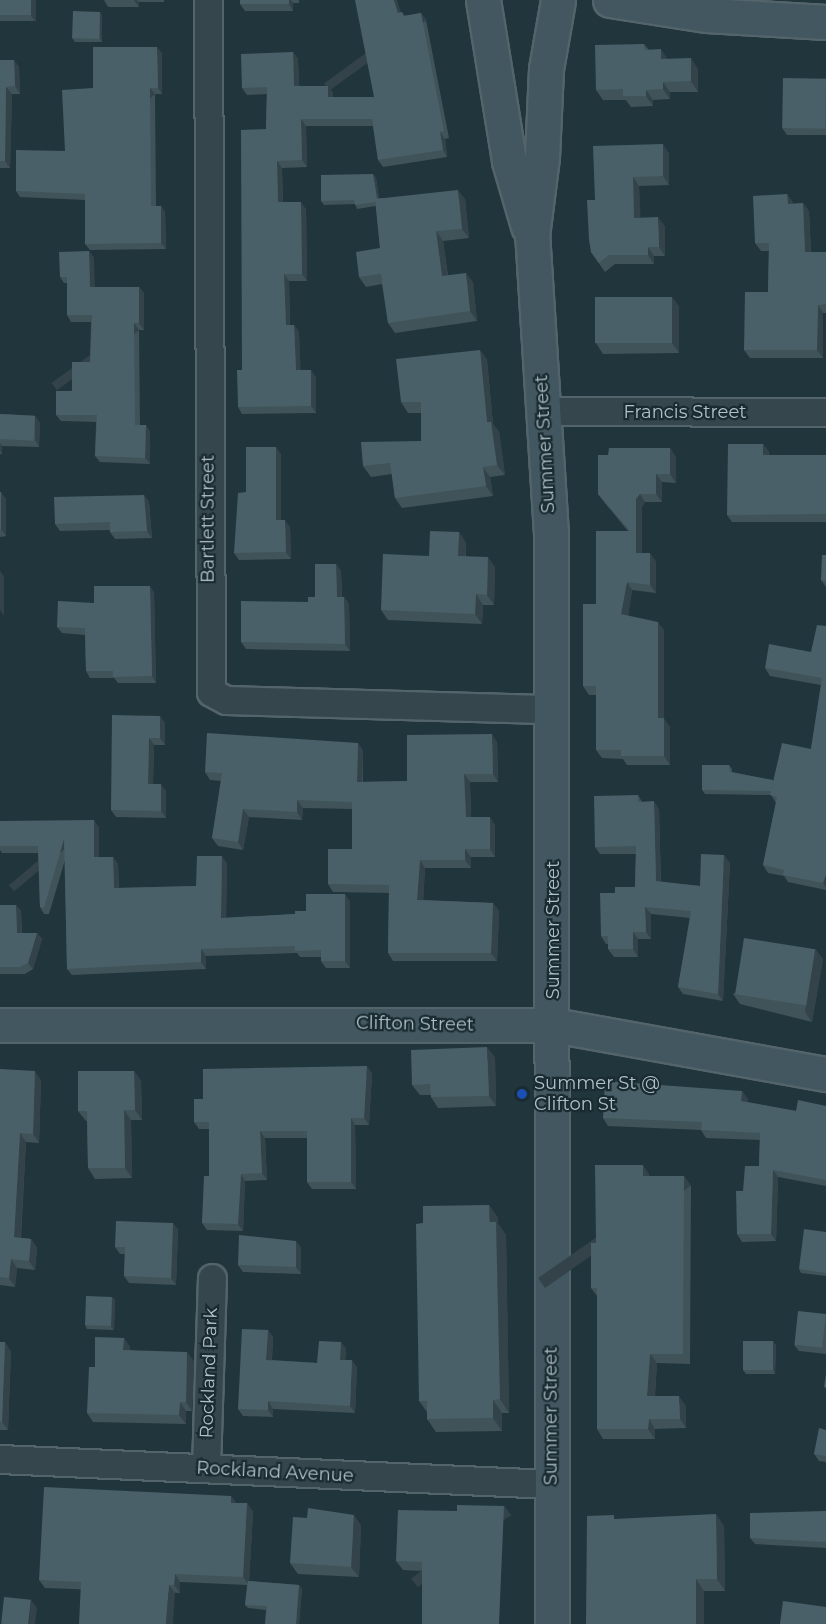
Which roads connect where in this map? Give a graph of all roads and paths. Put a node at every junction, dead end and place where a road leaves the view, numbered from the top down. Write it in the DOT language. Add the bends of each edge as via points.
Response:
graph roads {
  1 [pos="208,0"];
  2 [pos="483,0"];
  3 [pos="558,0"];
  4 [pos="610,0"];
  5 [pos="658,4"];
  6 [pos="826,22"];
  7 [pos="532,236"];
  8 [pos="544,411"];
  9 [pos="826,412"];
  10 [pos="553,710"];
  11 [pos="0,1025"];
  12 [pos="553,1025"];
  13 [pos="826,1074"];
  14 [pos="212,1278"];
  15 [pos="0,1459"];
  16 [pos="206,1468"];
  17 [pos="550,1484"];
  18 [pos="552,1624"];
  1 -- 10 [label="street, Bartlett Street" via="211,692 226,700"];
  2 -- 7 [label="street, Summer Street" via="509,161"];
  3 -- 7 [label="street, Summer Street" via="546,69 542,157"];
  4 -- 5 [label="street"];
  5 -- 6 [label="street" via="753,20"];
  7 -- 8 [label="street, Summer Street"];
  8 -- 9 [label="street, Francis Street"];
  8 -- 10 [label="street, Summer Street" via="551,534"];
  10 -- 12 [label="street, Summer Street"];
  11 -- 12 [label="street, Clifton Street"];
  12 -- 13 [label="street, Clifton Street"];
  12 -- 17 [label="street, Summer Street"];
  14 -- 16 [label="street, Rockland Park"];
  15 -- 16 [label="street, Rockland Avenue"];
  16 -- 17 [label="street, Rockland Avenue"];
  17 -- 18 [label="street, Summer Street"];
}
